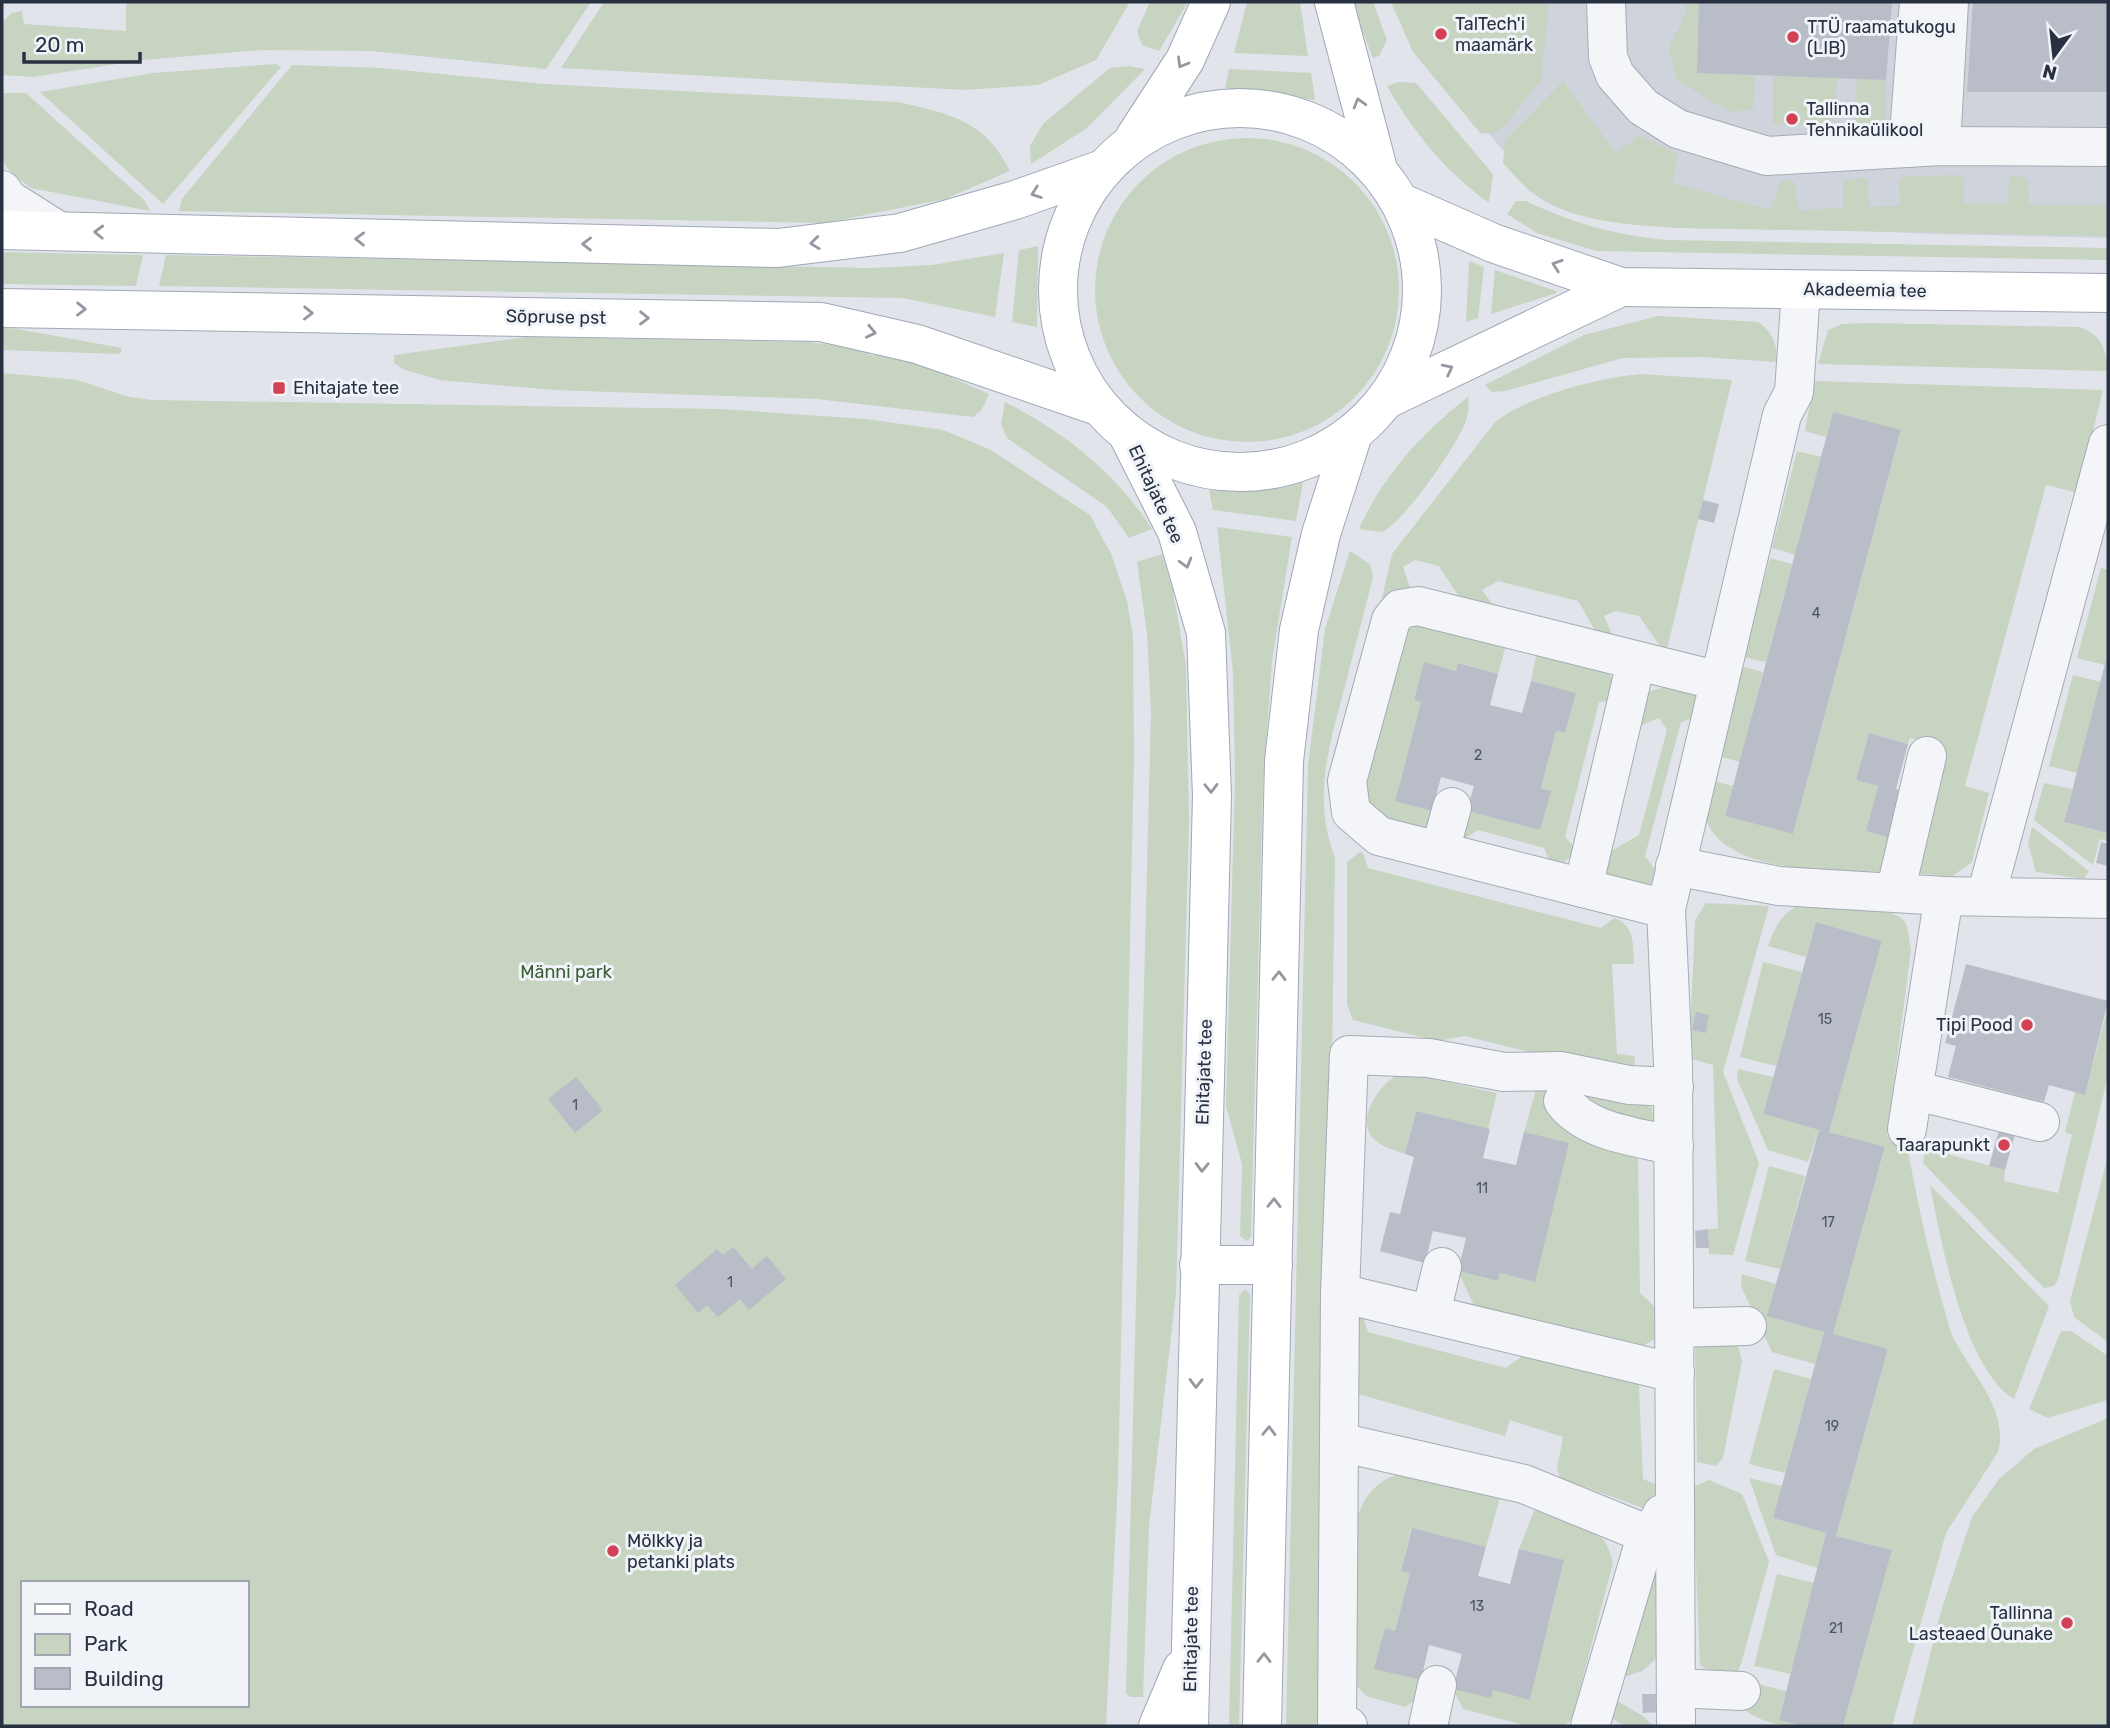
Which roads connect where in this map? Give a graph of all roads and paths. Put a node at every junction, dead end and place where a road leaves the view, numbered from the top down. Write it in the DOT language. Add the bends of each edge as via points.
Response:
graph roads {
  1 [pos="1211,2"];
  2 [pos="1334,2"];
  3 [pos="1606,2"];
  4 [pos="1919,2"];
  5 [pos="1949,2"];
  6 [pos="1133,140"];
  7 [pos="1924,147"];
  8 [pos="2108,147"];
  9 [pos="1378,169"];
  10 [pos="1100,170"];
  11 [pos="2,190"];
  12 [pos="1402,203"];
  13 [pos="2,230"];
  14 [pos="57,230"];
  15 [pos="1621,287"];
  16 [pos="1801,290"];
  17 [pos="2108,293"];
  18 [pos="2,308"];
  19 [pos="1387,399"];
  20 [pos="1098,406"];
  21 [pos="1353,433"];
  22 [pos="1128,435"];
  23 [pos="2108,444"];
  24 [pos="1636,662"];
  25 [pos="1720,681"];
  26 [pos="1927,756"];
  27 [pos="1452,807"];
  28 [pos="1440,851"];
  29 [pos="1675,866"];
  30 [pos="1583,888"];
  31 [pos="1895,893"];
  32 [pos="1944,895"];
  33 [pos="1986,896"];
  34 [pos="2108,899"];
  35 [pos="1666,909"];
  36 [pos="1674,1087"];
  37 [pos="1913,1090"];
  38 [pos="1563,1101"];
  39 [pos="2040,1122"];
  40 [pos="1907,1129"];
  41 [pos="1674,1146"];
  42 [pos="1199,1265"];
  43 [pos="1273,1265"];
  44 [pos="1442,1267"];
  45 [pos="1340,1293"];
  46 [pos="1430,1313"];
  47 [pos="1747,1326"];
  48 [pos="1675,1328"];
  49 [pos="1675,1373"];
  50 [pos="1339,1442"];
  51 [pos="1675,1490"];
  52 [pos="1650,1535"];
  53 [pos="1191,1644"];
  54 [pos="1437,1685"];
  55 [pos="1676,1688"];
  56 [pos="1741,1691"];
  57 [pos="1158,1726"];
  58 [pos="1189,1726"];
  59 [pos="1262,1726"];
  60 [pos="1348,1726"];
  61 [pos="1429,1726"];
  62 [pos="1590,1726"];
  63 [pos="1676,1726"];
  1 -- 6 [label="main road, one-way" via="1185,60"];
  9 -- 2 [label="main road, one-way"];
  3 -- 7 [label="street" via="1608,57 1615,75 1643,107 1678,129 1767,156"];
  4 -- 7 [label="street"];
  5 -- 7 [label="street"];
  6 -- 9 [label="main road" via="1195,113 1261,108 1305,118 1345,139"];
  6 -- 10 [label="main road"];
  7 -- 8 [label="street"];
  9 -- 12 [label="main road"];
  10 -- 14 [label="main road, one-way" via="900,233 778,248"];
  10 -- 20 [label="main road" via="1073,214 1058,262 1058,313 1071,363"];
  11 -- 14 [label="street" via="8,199"];
  15 -- 12 [label="main road, Akadeemia tee, one-way" via="1493,243"];
  12 -- 19 [label="main road" via="1417,242 1423,283 1420,324 1408,364"];
  13 -- 14 [label="main road"];
  15 -- 16 [label="main road, Akadeemia tee"];
  19 -- 15 [label="main road, Akadeemia tee, one-way"];
  16 -- 17 [label="main road, Akadeemia tee"];
  16 -- 25 [label="street" via="1794,391 1782,415"];
  18 -- 20 [label="main road, Sõpruse pst, one-way" via="821,322 917,344"];
  19 -- 21 [label="main road"];
  20 -- 22 [label="main road"];
  21 -- 22 [label="main road" via="1312,458 1253,471 1216,471 1170,459"];
  43 -- 21 [label="main road, one-way" via="1284,761 1299,630 1321,534"];
  22 -- 42 [label="main road, Ehitajate tee, one-way" via="1177,532 1206,633 1212,796"];
  23 -- 33 [label="street"];
  24 -- 25 [label="street"];
  24 -- 28 [label="street" via="1418,606 1400,609 1391,620 1347,780 1351,812 1379,836"];
  24 -- 30 [label="street"];
  25 -- 29 [label="street"];
  26 -- 31 [label="street"];
  27 -- 28 [label="street"];
  28 -- 30 [label="street"];
  29 -- 31 [label="street" via="1779,886"];
  29 -- 35 [label="street"];
  30 -- 35 [label="street"];
  31 -- 32 [label="street"];
  32 -- 33 [label="street"];
  32 -- 37 [label="street"];
  33 -- 34 [label="street"];
  35 -- 36 [label="street"];
  36 -- 41 [label="street"];
  36 -- 45 [label="street" via="1629,1085 1561,1070 1504,1072 1429,1058 1349,1055"];
  37 -- 39 [label="street"];
  37 -- 40 [label="street"];
  38 -- 41 [label="street" via="1588,1124"];
  41 -- 48 [label="street"];
  42 -- 43 [label="main road"];
  42 -- 53 [label="main road, Ehitajate tee, one-way"];
  59 -- 43 [label="main road, one-way"];
  44 -- 46 [label="street"];
  45 -- 46 [label="street"];
  45 -- 50 [label="street"];
  46 -- 49 [label="street"];
  47 -- 48 [label="street"];
  48 -- 49 [label="street"];
  49 -- 51 [label="street"];
  50 -- 52 [label="street" via="1524,1484"];
  50 -- 60 [label="street" via="1337,1724"];
  51 -- 52 [label="street"];
  51 -- 55 [label="street"];
  52 -- 62 [label="street"];
  53 -- 57 [label="main road"];
  53 -- 58 [label="main road, Ehitajate tee"];
  54 -- 61 [label="street"];
  55 -- 56 [label="street"];
  55 -- 63 [label="street"];
}
